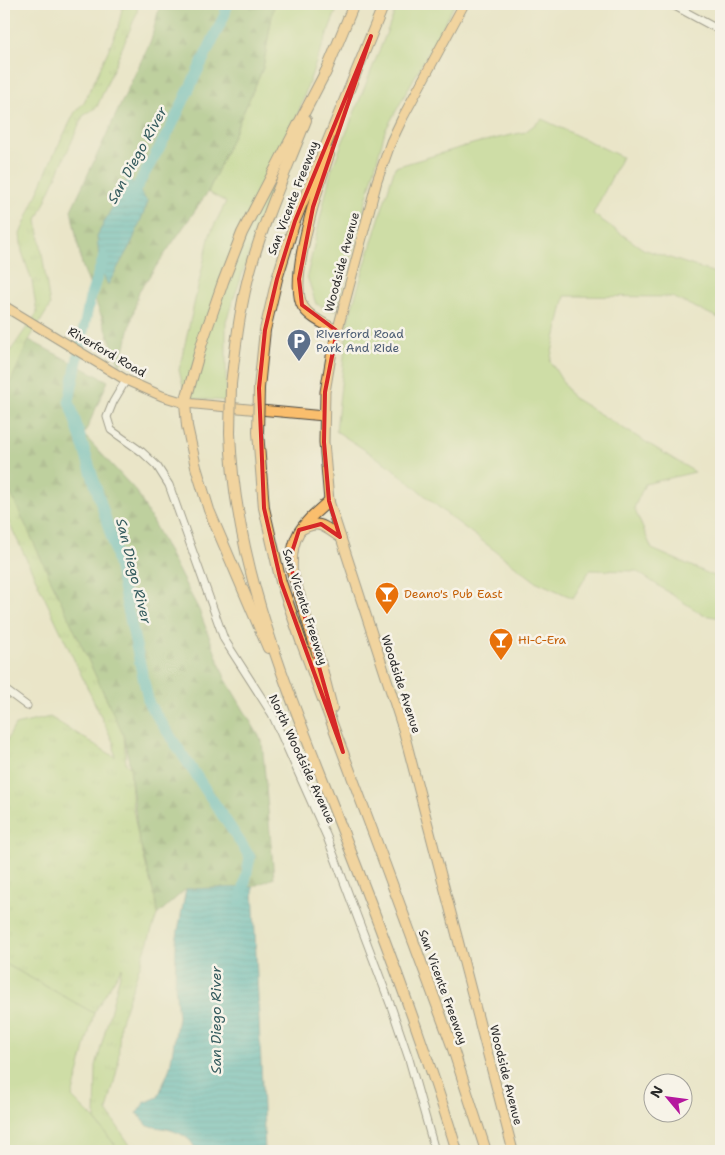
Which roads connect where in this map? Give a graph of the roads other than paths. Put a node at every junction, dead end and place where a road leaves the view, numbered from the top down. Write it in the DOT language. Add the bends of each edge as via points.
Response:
graph roads {
  1 [pos="354,4"];
  2 [pos="384,4"];
  3 [pos="464,4"];
  4 [pos="671,4"];
  5 [pos="721,31"];
  6 [pos="371,36"];
  7 [pos="327,69"];
  8 [pos="4,306"];
  9 [pos="337,331"];
  10 [pos="126,380"];
  11 [pos="185,402"];
  12 [pos="324,416"];
  13 [pos="329,500"];
  14 [pos="299,530"];
  15 [pos="340,537"];
  16 [pos="4,689"];
  17 [pos="288,689"];
  18 [pos="27,706"];
  19 [pos="343,752"];
  20 [pos="435,1151"];
  21 [pos="457,1151"];
  22 [pos="486,1151"];
  23 [pos="513,1151"];
  1 -- 7 [label="highway, San Vicente Freeway"];
  2 -- 6 [label="highway, San Vicente Freeway"];
  3 -- 9 [label="main road, Woodside Avenue" via="391,142 377,181"];
  4 -- 5 [label="street"];
  6 -- 9 [label="highway" via="313,207 299,279 302,306 309,315"];
  6 -- 19 [label="highway, San Vicente Freeway, bridge" via="295,222 276,279 265,330 258,388 264,508 281,582"];
  7 -- 11 [label="highway" via="242,233 205,334"];
  7 -- 17 [label="highway, San Vicente Freeway, bridge" via="265,223 250,269 238,324 231,384 231,469 244,549 262,616"];
  8 -- 10 [label="main road, Riverford Road"];
  9 -- 12 [label="main road, Woodside Avenue"];
  10 -- 11 [label="main road, Riverford Road"];
  10 -- 20 [label="street, North Woodside Avenue" via="107,417 111,430 142,452 166,479 224,639 272,714 327,837 392,1008"];
  11 -- 12 [label="main road, Riverford Road"];
  11 -- 17 [label="highway" via="196,467 209,510"];
  12 -- 13 [label="main road, Woodside Avenue"];
  13 -- 14 [label="highway"];
  13 -- 15 [label="main road, Woodside Avenue"];
  14 -- 15 [label="highway" via="310,524 321,524"];
  14 -- 19 [label="highway" via="291,555 292,571"];
  15 -- 23 [label="main road, Woodside Avenue" via="403,729"];
  16 -- 18 [label="street"];
  17 -- 21 [label="highway, San Vicente Freeway" via="431,1067"];
  19 -- 22 [label="highway, San Vicente Freeway" via="451,1043"];
}
